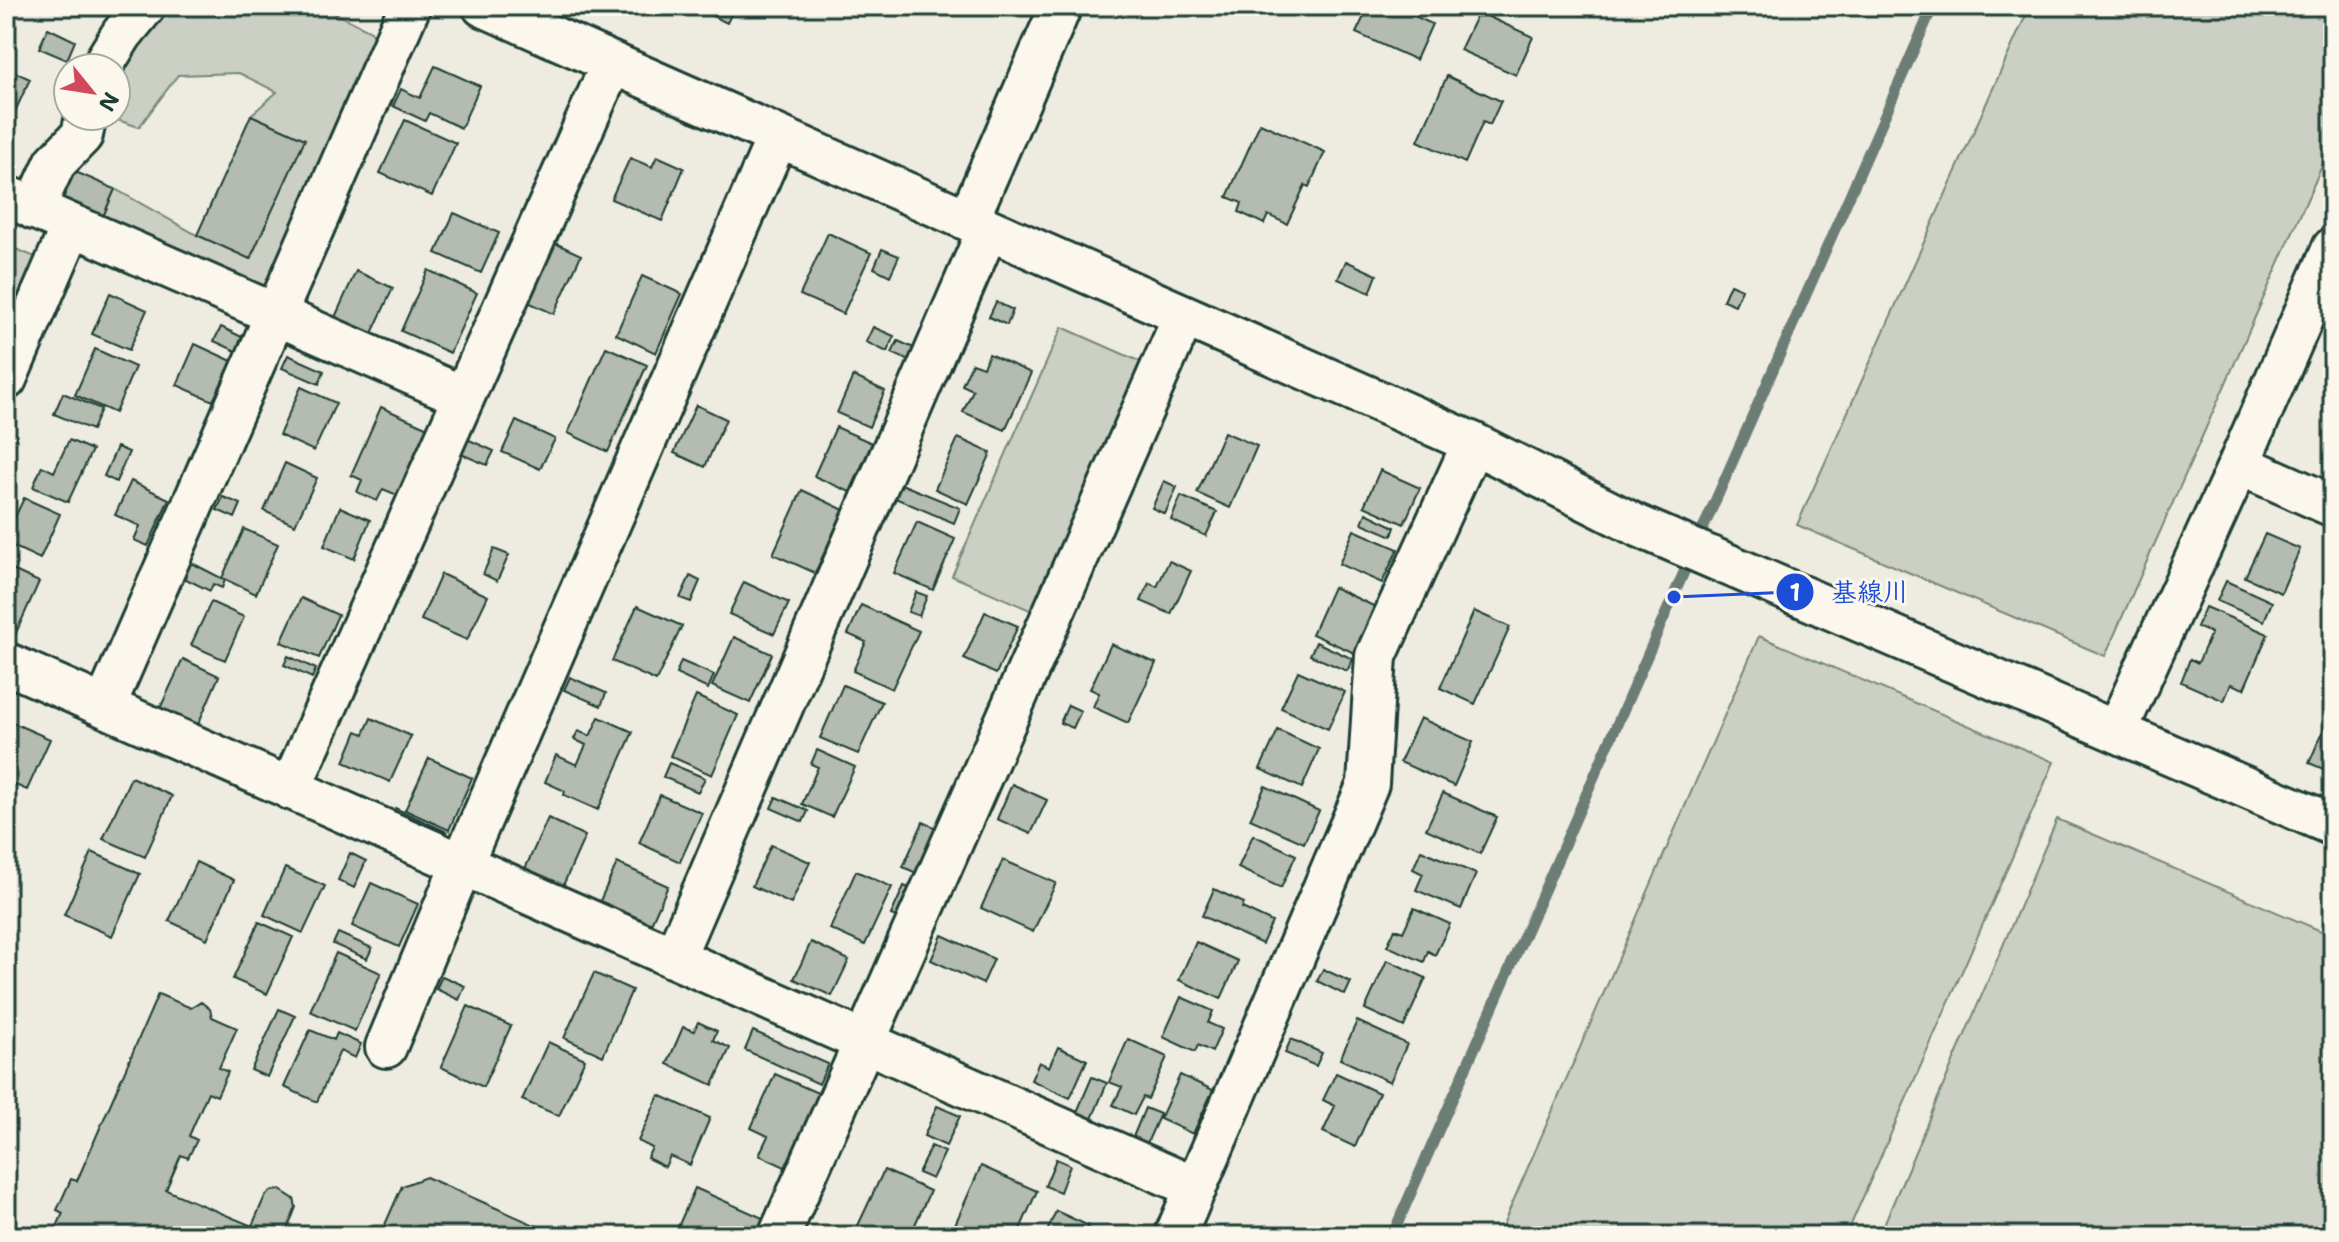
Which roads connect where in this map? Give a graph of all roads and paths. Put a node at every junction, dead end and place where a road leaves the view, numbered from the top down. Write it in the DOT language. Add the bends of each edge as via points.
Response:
graph roads {
  1 [pos="145,6"];
  2 [pos="410,6"];
  3 [pos="483,6"];
  4 [pos="1061,6"];
  5 [pos="111,52"];
  6 [pos="612,63"];
  7 [pos="83,132"];
  8 [pos="778,136"];
  9 [pos="20,202"];
  10 [pos="72,225"];
  11 [pos="978,225"];
  12 [pos="2333,248"];
  13 [pos="276,314"];
  14 [pos="1184,316"];
  15 [pos="6,379"];
  16 [pos="464,397"];
  17 [pos="1473,443"];
  18 [pos="2239,464"];
  19 [pos="2333,506"];
  20 [pos="6,663"];
  21 [pos="105,706"];
  22 [pos="2117,730"];
  23 [pos="290,789"];
  24 [pos="2333,825"];
  25 [pos="462,864"];
  26 [pos="674,958"];
  27 [pos="865,1042"];
  28 [pos="386,1047"];
  29 [pos="1196,1188"];
  30 [pos="779,1236"];
  31 [pos="1175,1236"];
  1 -- 5 [label="street"];
  2 -- 13 [label="street"];
  3 -- 6 [label="street"];
  4 -- 11 [label="street"];
  6 -- 8 [label="street"];
  6 -- 16 [label="street"];
  7 -- 9 [label="street"];
  8 -- 11 [label="street"];
  8 -- 25 [label="street"];
  9 -- 10 [label="street"];
  10 -- 13 [label="street"];
  10 -- 15 [label="street"];
  11 -- 14 [label="street"];
  11 -- 26 [label="street"];
  12 -- 18 [label="street"];
  13 -- 16 [label="street"];
  13 -- 21 [label="street"];
  14 -- 17 [label="street"];
  14 -- 27 [label="street"];
  16 -- 23 [label="street"];
  17 -- 22 [label="street" via="1636,525"];
  17 -- 29 [label="street" via="1376,656 1368,784"];
  18 -- 19 [label="street"];
  18 -- 22 [label="street"];
  20 -- 21 [label="street"];
  21 -- 23 [label="street"];
  22 -- 24 [label="street"];
  23 -- 25 [label="street"];
  25 -- 26 [label="street"];
  25 -- 28 [label="street"];
  26 -- 27 [label="street"];
  27 -- 29 [label="street"];
  27 -- 30 [label="street"];
  29 -- 31 [label="street"];
}
